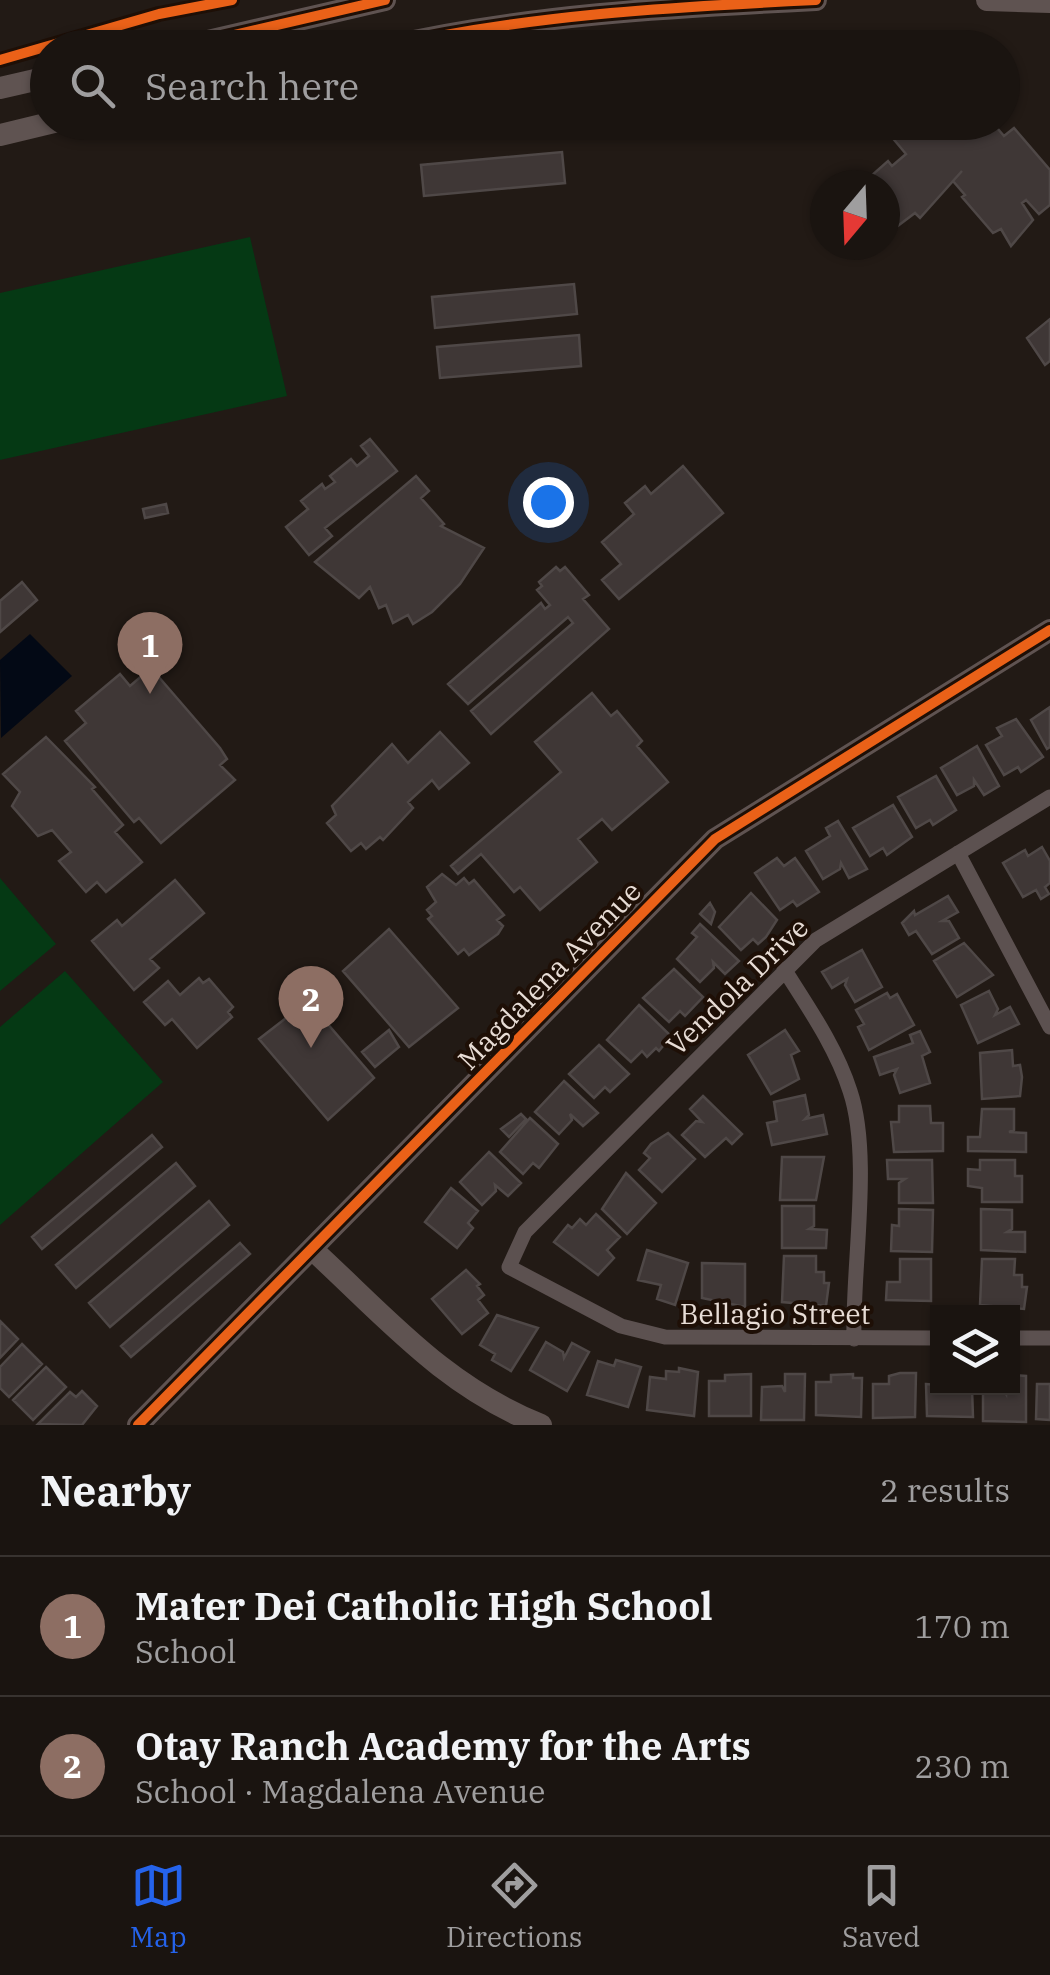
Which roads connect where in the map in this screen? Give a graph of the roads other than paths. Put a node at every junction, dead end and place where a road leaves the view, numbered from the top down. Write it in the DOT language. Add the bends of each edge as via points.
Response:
graph roads {
  1 [pos="386,0"];
  2 [pos="816,0"];
  3 [pos="987,0"];
  4 [pos="1050,2"];
  5 [pos="256,30"];
  6 [pos="462,30"];
  7 [pos="30,81"];
  8 [pos="0,88"];
  9 [pos="30,128"];
  10 [pos="0,135"];
  11 [pos="1050,630"];
  12 [pos="1050,797"];
  13 [pos="958,853"];
  14 [pos="784,968"];
  15 [pos="1050,1027"];
  16 [pos="313,1250"];
  17 [pos="509,1267"];
  18 [pos="854,1338"];
  19 [pos="930,1338"];
  20 [pos="1020,1338"];
  21 [pos="1050,1338"];
  22 [pos="138,1425"];
  23 [pos="541,1425"];
  1 -- 5 [label="street"];
  2 -- 6 [label="street" via="632,10"];
  3 -- 4 [label="street"];
  7 -- 8 [label="street"];
  9 -- 10 [label="street"];
  11 -- 16 [label="street, Magdalena Avenue" via="715,839"];
  12 -- 13 [label="street, Vendola Drive"];
  13 -- 14 [label="street, Vendola Drive" via="816,940"];
  13 -- 15 [label="street"];
  14 -- 17 [label="street, Vendola Drive" via="526,1232"];
  14 -- 18 [label="street" via="851,1094 858,1140"];
  16 -- 22 [label="street, Magdalena Avenue"];
  16 -- 23 [label="street" via="429,1362 496,1407"];
  17 -- 18 [label="street, Bellagio Street" via="621,1326 665,1338"];
  18 -- 19 [label="street, Bellagio Street"];
  20 -- 21 [label="street"];
}
